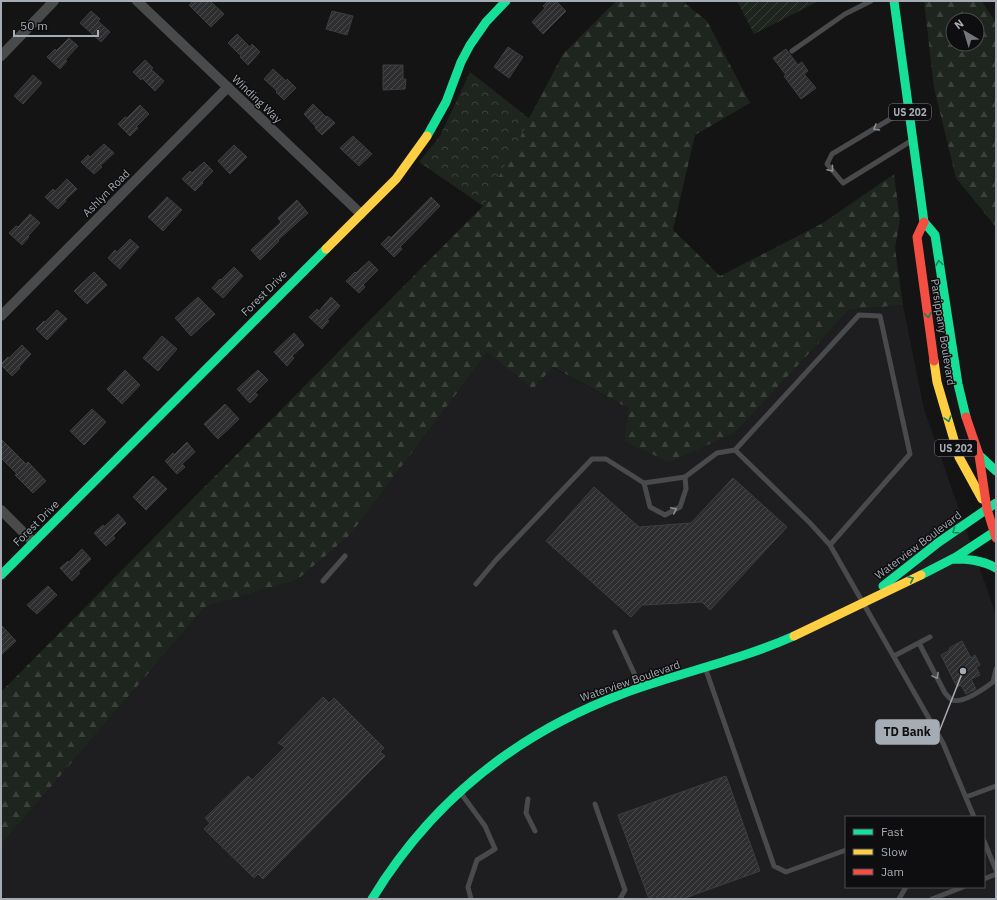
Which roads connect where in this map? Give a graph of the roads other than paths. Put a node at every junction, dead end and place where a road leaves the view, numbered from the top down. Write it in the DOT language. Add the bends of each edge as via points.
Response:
graph roads {
  1 [pos="54,1"];
  2 [pos="137,1"];
  3 [pos="506,1"];
  4 [pos="871,1"];
  5 [pos="894,1"];
  6 [pos="792,51"];
  7 [pos="1,56"];
  8 [pos="228,87"];
  9 [pos="909,108"];
  10 [pos="914,140"];
  11 [pos="361,214"];
  12 [pos="924,222"];
  13 [pos="1,316"];
  14 [pos="735,450"];
  15 [pos="979,455"];
  16 [pos="996,471"];
  17 [pos="685,477"];
  18 [pos="644,483"];
  19 [pos="996,503"];
  20 [pos="987,509"];
  21 [pos="1,510"];
  22 [pos="995,534"];
  23 [pos="33,542"];
  24 [pos="830,545"];
  25 [pos="345,556"];
  26 [pos="952,559"];
  27 [pos="996,568"];
  28 [pos="1,575"];
  29 [pos="322,581"];
  30 [pos="476,584"];
  31 [pos="863,602"];
  32 [pos="615,632"];
  33 [pos="930,637"];
  34 [pos="919,643"];
  35 [pos="894,656"];
  36 [pos="705,668"];
  37 [pos="996,669"];
  38 [pos="641,688"];
  39 [pos="996,786"];
  40 [pos="460,791"];
  41 [pos="966,797"];
  42 [pos="528,799"];
  43 [pos="595,804"];
  44 [pos="974,816"];
  45 [pos="535,831"];
  46 [pos="985,843"];
  47 [pos="845,850"];
  48 [pos="996,870"];
  49 [pos="996,874"];
  50 [pos="985,879"];
  51 [pos="906,888"];
  52 [pos="960,888"];
  53 [pos="372,899"];
  54 [pos="471,899"];
  55 [pos="620,899"];
  56 [pos="900,899"];
  57 [pos="932,899"];
  1 -- 7 [label="street"];
  2 -- 8 [label="street, Winding Way"];
  3 -- 11 [label="main road, Forest Drive" via="472,42 446,102 415,155 396,179"];
  4 -- 6 [label="lane" via="845,14"];
  5 -- 9 [label="main road, Parsippany Boulevard / US 202"];
  8 -- 11 [label="street, Winding Way"];
  8 -- 13 [label="street, Ashlyn Road"];
  9 -- 10 [label="main road, Parsippany Boulevard / US 202"];
  9 -- 10 [label="lane, one-way" via="832,154 827,164 843,183"];
  10 -- 12 [label="main road, Parsippany Boulevard / US 202"];
  11 -- 23 [label="main road, Forest Drive"];
  15 -- 12 [label="main road, Parsippany Boulevard / US 202, one-way" via="958,384 935,235"];
  12 -- 20 [label="main road, Parsippany Boulevard / US 202, one-way" via="917,237 937,382 959,457"];
  14 -- 17 [label="lane" via="718,453"];
  14 -- 24 [label="lane"];
  14 -- 24 [label="lane" via="859,315 880,316 910,454"];
  15 -- 16 [label="main road"];
  15 -- 20 [label="main road, Parsippany Boulevard / US 202"];
  17 -- 18 [label="lane"];
  18 -- 17 [label="lane, one-way" via="650,507 665,515 680,507 686,489"];
  18 -- 30 [label="lane" via="606,459 592,459"];
  19 -- 20 [label="main road, Waterview Boulevard"];
  20 -- 22 [label="main road, Parsippany Boulevard / US 202"];
  20 -- 31 [label="main road, Waterview Boulevard, one-way" via="939,542"];
  21 -- 23 [label="street"];
  22 -- 26 [label="main road, Waterview Boulevard"];
  23 -- 28 [label="main road, Forest Drive"];
  24 -- 31 [label="lane"];
  25 -- 29 [label="lane"];
  26 -- 27 [label="main road" via="988,563"];
  31 -- 26 [label="main road, Waterview Boulevard, one-way"];
  31 -- 35 [label="lane"];
  31 -- 36 [label="main road, Waterview Boulevard" via="780,642"];
  32 -- 38 [label="lane"];
  33 -- 34 [label="lane"];
  34 -- 35 [label="lane"];
  34 -- 37 [label="lane, one-way" via="945,693 952,700 961,701 993,682"];
  35 -- 41 [label="lane" via="943,743"];
  36 -- 38 [label="main road, Waterview Boulevard"];
  36 -- 47 [label="lane" via="774,866 786,872"];
  38 -- 40 [label="main road, Waterview Boulevard" via="592,705 548,727 509,751"];
  39 -- 41 [label="lane"];
  40 -- 53 [label="main road, Waterview Boulevard" via="437,812 414,839"];
  40 -- 54 [label="lane" via="485,826 495,849 477,860 468,887"];
  41 -- 44 [label="lane"];
  42 -- 45 [label="lane" via="526,813"];
  43 -- 55 [label="lane" via="625,890"];
  46 -- 48 [label="lane"];
  49 -- 50 [label="lane"];
  51 -- 56 [label="lane"];
  52 -- 57 [label="lane"];
}
